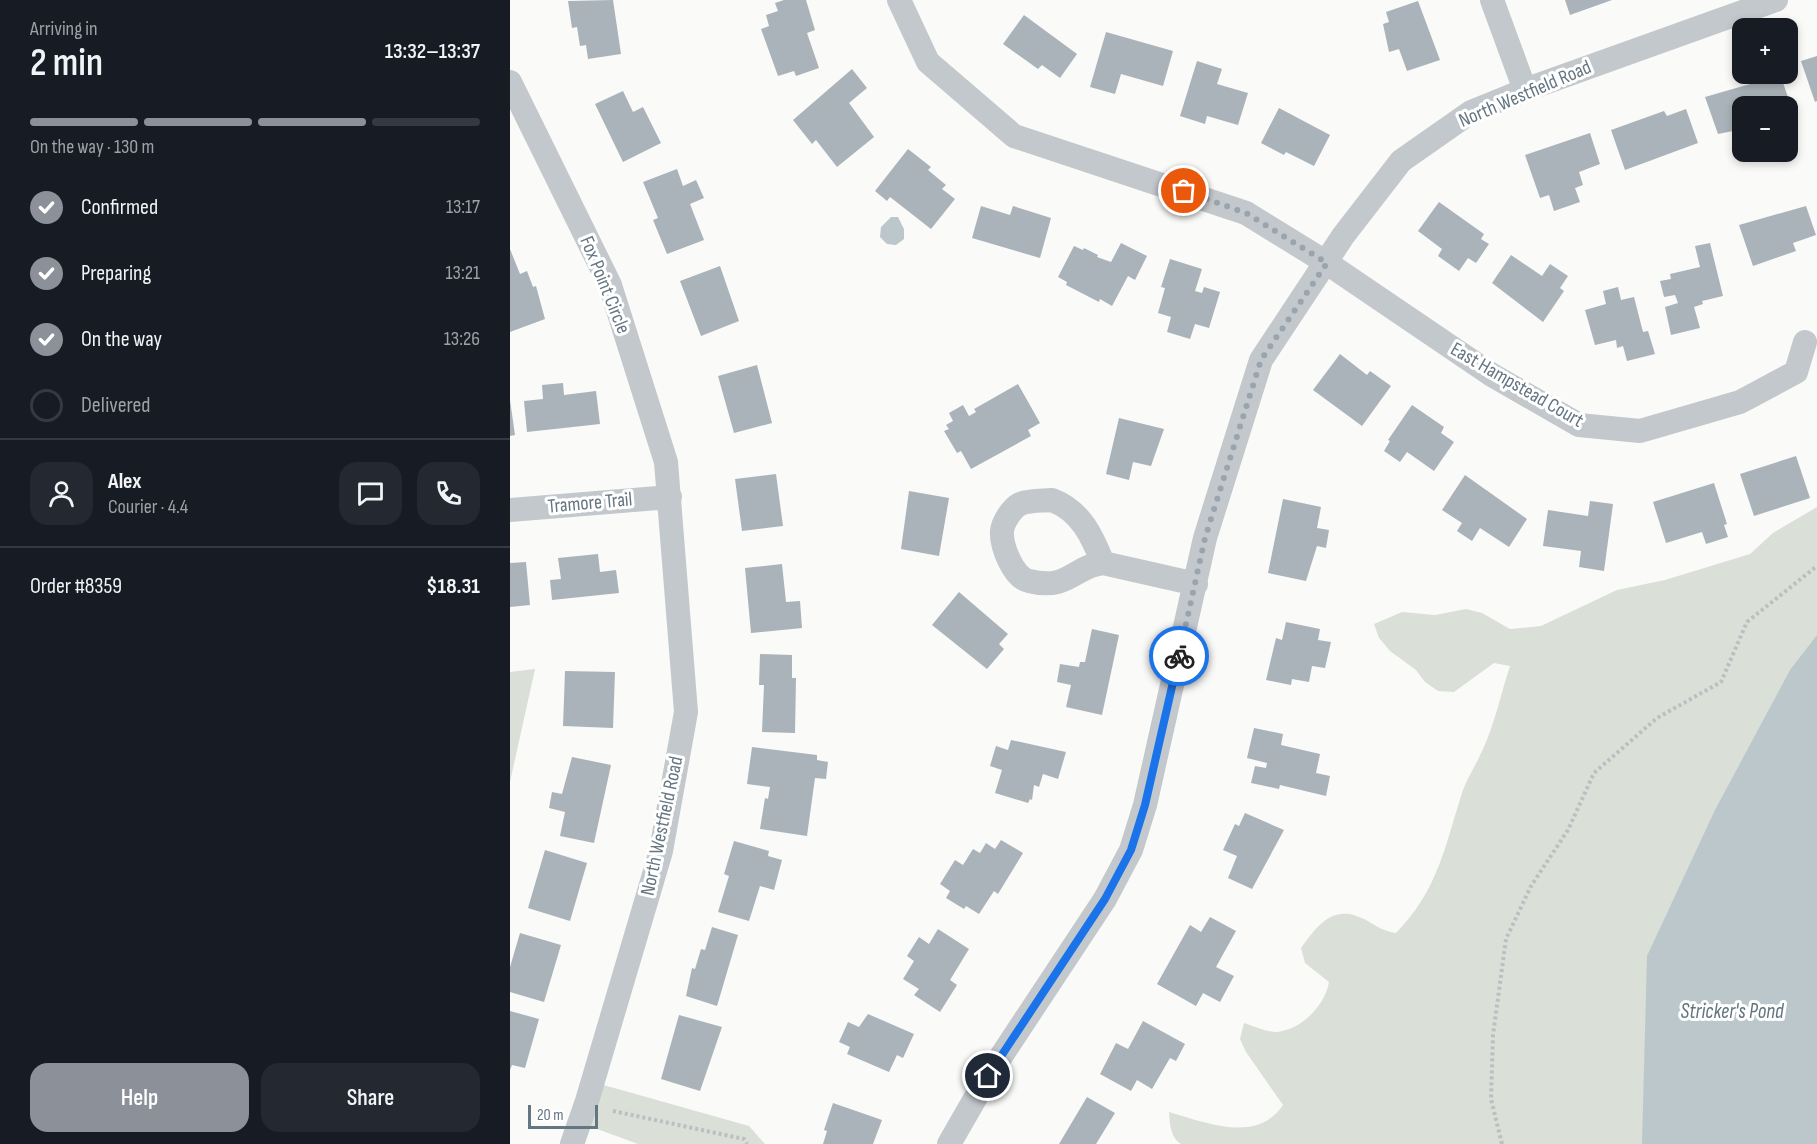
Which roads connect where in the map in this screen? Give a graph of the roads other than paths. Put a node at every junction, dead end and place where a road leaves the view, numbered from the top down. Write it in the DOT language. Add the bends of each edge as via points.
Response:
graph roads {
  1 [pos="899,0"];
  2 [pos="1492,0"];
  3 [pos="1776,0"];
  4 [pos="510,82"];
  5 [pos="1525,90"];
  6 [pos="1327,263"];
  7 [pos="1805,342"];
  8 [pos="670,497"];
  9 [pos="510,510"];
  10 [pos="1103,563"];
  11 [pos="1196,584"];
  12 [pos="572,1144"];
  13 [pos="949,1144"];
  1 -- 6 [label="street, East Hampstead Court" via="928,62 1014,136 1246,213"];
  2 -- 5 [label="street"];
  3 -- 5 [label="street, North Westfield Road"];
  4 -- 8 [label="street, Fox Point Circle" via="610,285 666,462"];
  5 -- 6 [label="street, North Westfield Road" via="1471,112 1401,161 1342,236"];
  6 -- 7 [label="street, East Hampstead Court" via="1492,375 1579,425 1640,431 1740,402 1796,372"];
  6 -- 11 [label="street, North Westfield Road" via="1261,360 1205,538"];
  8 -- 9 [label="street, Tramore Trail"];
  8 -- 12 [label="street, North Westfield Road" via="686,712 661,851"];
  10 -- 11 [label="street"];
  11 -- 13 [label="street, North Westfield Road" via="1131,850 1105,899 988,1076"];
}
